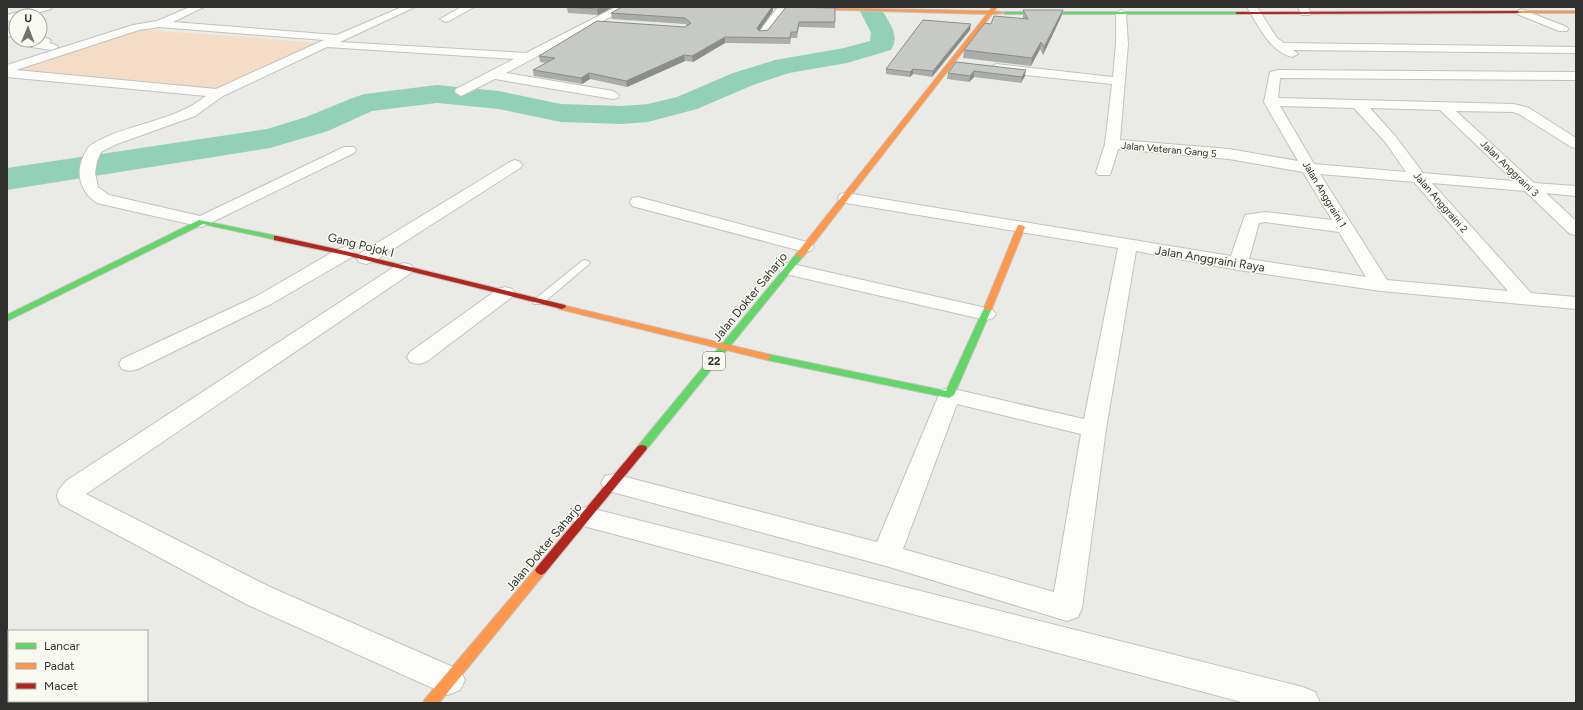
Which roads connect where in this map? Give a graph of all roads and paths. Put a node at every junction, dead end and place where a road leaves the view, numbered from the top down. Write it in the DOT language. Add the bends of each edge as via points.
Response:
graph roads {
  1 [pos="47,7"];
  2 [pos="199,7"];
  3 [pos="410,7"];
  4 [pos="469,7"];
  5 [pos="624,7"];
  6 [pos="773,7"];
  7 [pos="783,7"];
  8 [pos="1547,7"];
  9 [pos="804,8"];
  10 [pos="993,10"];
  11 [pos="1254,10"];
  12 [pos="1305,10"];
  13 [pos="1413,10"];
  14 [pos="1521,12"];
  15 [pos="1558,12"];
  16 [pos="1576,12"];
  17 [pos="1121,13"];
  18 [pos="7,18"];
  19 [pos="445,19"];
  20 [pos="1576,19"];
  21 [pos="595,22"];
  22 [pos="159,24"];
  23 [pos="617,24"];
  24 [pos="1563,29"];
  25 [pos="764,33"];
  26 [pos="338,38"];
  27 [pos="325,44"];
  28 [pos="1280,46"];
  29 [pos="48,47"];
  30 [pos="1422,48"];
  31 [pos="65,49"];
  32 [pos="1576,50"];
  33 [pos="530,57"];
  34 [pos="984,66"];
  35 [pos="7,69"];
  36 [pos="7,73"];
  37 [pos="1323,74"];
  38 [pos="494,75"];
  39 [pos="1469,75"];
  40 [pos="1576,76"];
  41 [pos="1117,81"];
  42 [pos="461,92"];
  43 [pos="218,93"];
  44 [pos="613,95"];
  45 [pos="1271,102"];
  46 [pos="1359,106"];
  47 [pos="1444,107"];
  48 [pos="1112,144"];
  49 [pos="1576,144"];
  50 [pos="349,150"];
  51 [pos="515,165"];
  52 [pos="1309,168"];
  53 [pos="1104,172"];
  54 [pos="1418,177"];
  55 [pos="1529,187"];
  56 [pos="1576,191"];
  57 [pos="846,198"];
  58 [pos="638,202"];
  59 [pos="202,222"];
  60 [pos="1021,226"];
  61 [pos="1345,226"];
  62 [pos="1576,230"];
  63 [pos="1128,245"];
  64 [pos="806,247"];
  65 [pos="345,253"];
  66 [pos="366,258"];
  67 [pos="585,262"];
  68 [pos="1238,264"];
  69 [pos="404,268"];
  70 [pos="788,269"];
  71 [pos="1381,285"];
  72 [pos="505,293"];
  73 [pos="1524,297"];
  74 [pos="538,302"];
  75 [pos="1576,303"];
  76 [pos="986,314"];
  77 [pos="7,318"];
  78 [pos="724,348"];
  79 [pos="418,357"];
  80 [pos="130,364"];
  81 [pos="949,395"];
  82 [pos="1094,429"];
  83 [pos="614,483"];
  84 [pos="586,517"];
  85 [pos="886,555"];
  86 [pos="448,680"];
  87 [pos="430,703"];
  88 [pos="1303,703"];
  1 -- 18 [label="street"];
  2 -- 22 [label="street"];
  3 -- 26 [label="street"];
  4 -- 19 [label="street"];
  5 -- 21 [label="street"];
  6 -- 7 [label="main road"];
  7 -- 9 [label="main road"];
  7 -- 25 [label="street"];
  8 -- 15 [label="street"];
  9 -- 10 [label="main road"];
  10 -- 17 [label="main road"];
  10 -- 57 [label="main road, Jalan Dokter Saharjo / 22" via="957,63"];
  11 -- 12 [label="main road"];
  11 -- 17 [label="main road"];
  11 -- 28 [label="street" via="1272,40"];
  12 -- 13 [label="main road"];
  13 -- 14 [label="main road"];
  14 -- 15 [label="main road"];
  14 -- 24 [label="street"];
  15 -- 16 [label="main road"];
  15 -- 20 [label="street"];
  17 -- 41 [label="street, Jalan Veteran Gang 5" via="1122,44"];
  21 -- 23 [label="street"];
  21 -- 33 [label="street"];
  22 -- 26 [label="street"];
  22 -- 31 [label="street" via="137,27"];
  26 -- 27 [label="street"];
  27 -- 33 [label="street"];
  27 -- 43 [label="street"];
  28 -- 30 [label="street"];
  28 -- 37 [label="street"];
  29 -- 31 [label="street"];
  30 -- 32 [label="street"];
  30 -- 39 [label="street"];
  31 -- 35 [label="street"];
  33 -- 38 [label="street"];
  34 -- 41 [label="street"];
  36 -- 43 [label="street"];
  37 -- 39 [label="street"];
  37 -- 45 [label="street" via="1276,74"];
  38 -- 42 [label="street"];
  38 -- 44 [label="street"];
  39 -- 40 [label="street"];
  41 -- 48 [label="street, Jalan Veteran Gang 5"];
  43 -- 59 [label="street" via="190,113 102,144 95,148 88,167 90,187 103,199"];
  45 -- 46 [label="street"];
  45 -- 52 [label="street, Jalan Anggraini 1"];
  46 -- 47 [label="street"];
  46 -- 54 [label="street, Jalan Anggraini 2" via="1391,140"];
  47 -- 49 [label="street" via="1514,108 1524,111"];
  47 -- 55 [label="street, Jalan Anggraini 3"];
  48 -- 52 [label="street, Jalan Veteran Gang 5" via="1229,154"];
  48 -- 53 [label="street"];
  50 -- 59 [label="street"];
  51 -- 66 [label="street"];
  52 -- 54 [label="street, Jalan Veteran Gang 5"];
  52 -- 61 [label="street, Jalan Anggraini 1"];
  54 -- 55 [label="street, Jalan Veteran Gang 5"];
  54 -- 73 [label="street, Jalan Anggraini 2"];
  55 -- 56 [label="street, Jalan Veteran Gang 5"];
  55 -- 62 [label="street, Jalan Anggraini 3"];
  57 -- 60 [label="street, Jalan Anggraini Raya"];
  57 -- 64 [label="main road, Jalan Dokter Saharjo / 22"];
  58 -- 64 [label="street"];
  59 -- 65 [label="main road, Gang Pojok I"];
  59 -- 77 [label="main road"];
  60 -- 63 [label="street, Jalan Anggraini Raya"];
  60 -- 76 [label="main road"];
  61 -- 68 [label="street" via="1265,217 1251,219"];
  61 -- 71 [label="street, Jalan Anggraini 1"];
  63 -- 68 [label="street, Jalan Anggraini Raya"];
  63 -- 82 [label="street"];
  64 -- 70 [label="main road, Jalan Dokter Saharjo / 22"];
  65 -- 66 [label="main road, Gang Pojok I"];
  65 -- 80 [label="street" via="264,300"];
  66 -- 69 [label="main road, Gang Pojok I"];
  67 -- 74 [label="lane"];
  68 -- 71 [label="street, Jalan Anggraini Raya"];
  69 -- 72 [label="main road, Gang Pojok I"];
  69 -- 86 [label="street" via="81,484 71,491 70,497 259,596"];
  70 -- 76 [label="street"];
  70 -- 78 [label="main road, Jalan Dokter Saharjo / 22"];
  71 -- 73 [label="street, Jalan Anggraini Raya"];
  72 -- 74 [label="main road, Gang Pojok I"];
  72 -- 79 [label="street"];
  73 -- 75 [label="street, Jalan Anggraini Raya"];
  74 -- 78 [label="main road, Gang Pojok I"];
  76 -- 81 [label="main road"];
  78 -- 81 [label="main road, Gang Pojok I"];
  78 -- 83 [label="main road, Jalan Dokter Saharjo / 22"];
  81 -- 82 [label="street"];
  81 -- 85 [label="street"];
  82 -- 85 [label="street" via="1067,608"];
  83 -- 84 [label="main road, Jalan Dokter Saharjo / 22"];
  83 -- 85 [label="street"];
  84 -- 86 [label="main road, Jalan Dokter Saharjo / 22"];
  84 -- 88 [label="street"];
  86 -- 87 [label="main road, Jalan Dokter Saharjo / 22"];
}
